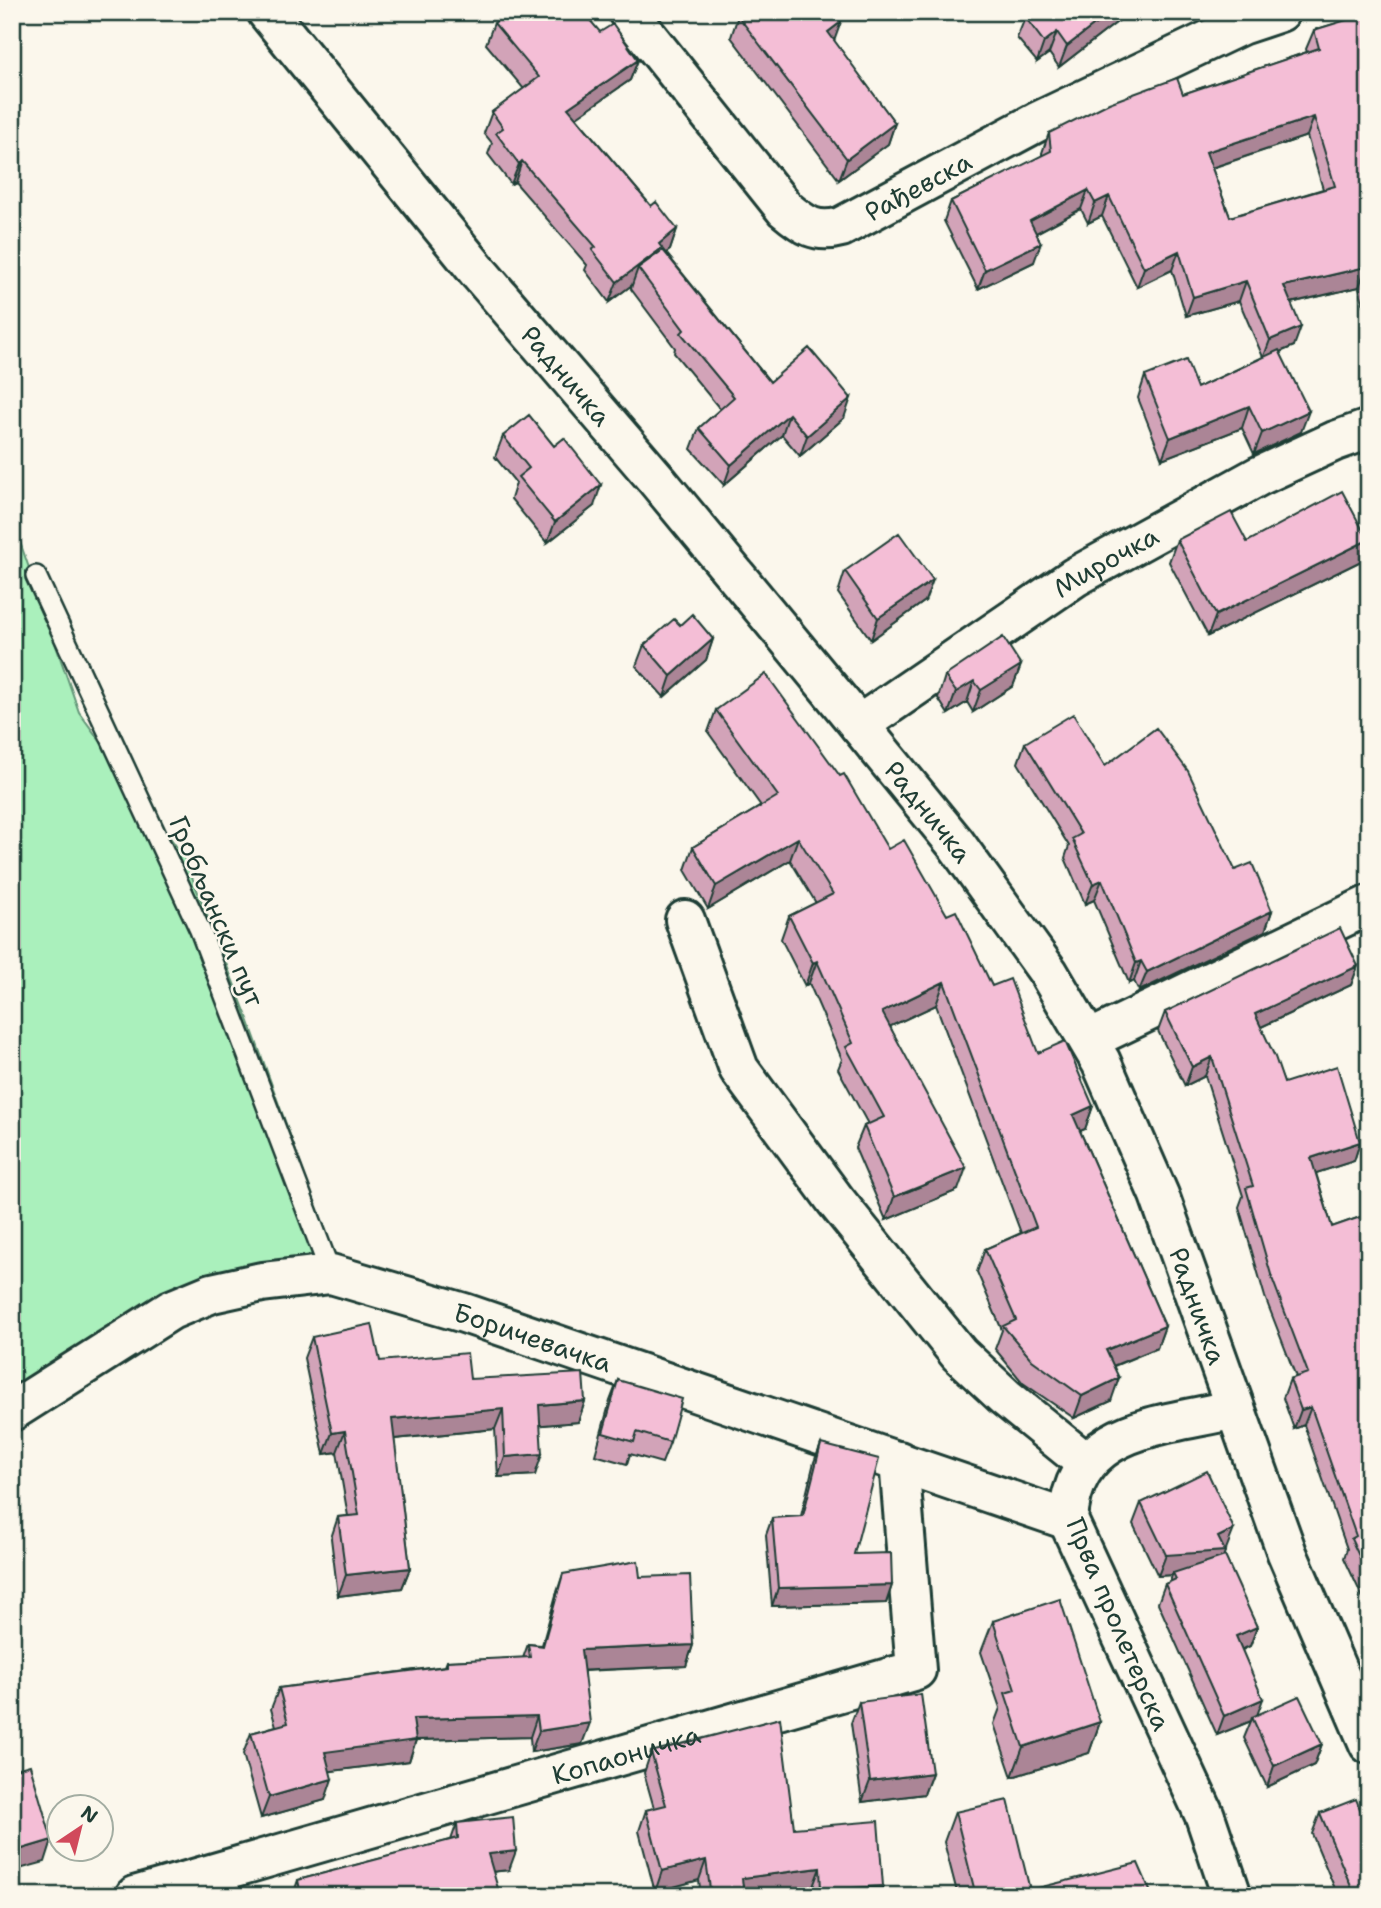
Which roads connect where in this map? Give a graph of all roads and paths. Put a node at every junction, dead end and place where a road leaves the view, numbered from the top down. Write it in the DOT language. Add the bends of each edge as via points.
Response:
graph roads {
  1 [pos="628,12"];
  2 [pos="1280,12"];
  3 [pos="273,14"];
  4 [pos="1236,18"];
  5 [pos="1369,429"];
  6 [pos="36,576"];
  7 [pos="859,725"];
  8 [pos="1369,905"];
  9 [pos="685,920"];
  10 [pos="1089,1040"];
  11 [pos="331,1274"];
  12 [pos="1235,1409"];
  13 [pos="12,1411"];
  14 [pos="899,1461"];
  15 [pos="1085,1462"];
  16 [pos="1068,1520"];
  17 [pos="1368,1738"];
  18 [pos="135,1896"];
  19 [pos="1232,1896"];
  1 -- 4 [label="street, Рађевска" via="785,209 808,228 825,232"];
  2 -- 4 [label="street, Рађевска"];
  3 -- 7 [label="street, Радничка" via="480,274"];
  5 -- 7 [label="street, Мирочка" via="1259,476 1075,577"];
  6 -- 11 [label="lane, Гробљански пут" via="200,930"];
  7 -- 10 [label="street, Радничка" via="1002,904"];
  8 -- 10 [label="street"];
  9 -- 15 [label="street" via="739,1069 959,1354"];
  10 -- 12 [label="street, Радничка" via="1159,1195"];
  11 -- 13 [label="street, Боричевачка" via="212,1293 171,1310"];
  11 -- 14 [label="street, Боричевачка" via="464,1313"];
  12 -- 15 [label="street, Прва пролетерска" via="1115,1439"];
  12 -- 17 [label="street, Радничка" via="1292,1565"];
  14 -- 16 [label="street, Боричевачка"];
  14 -- 18 [label="street, Копаоничка" via="916,1670"];
  15 -- 16 [label="street, Прва пролетерска" via="1072,1489"];
  16 -- 19 [label="street, Прва пролетерска" via="1205,1816"];
}
